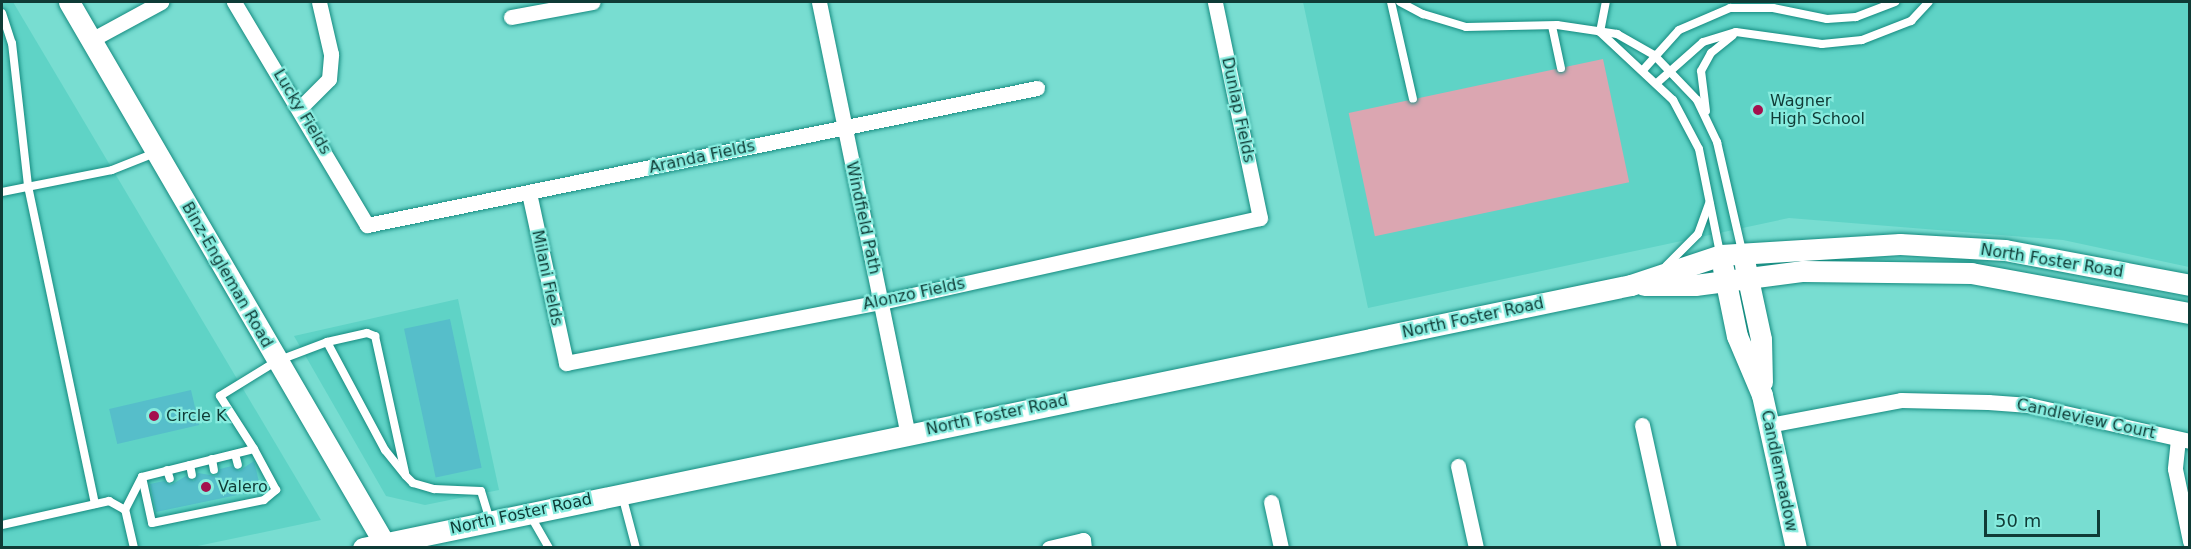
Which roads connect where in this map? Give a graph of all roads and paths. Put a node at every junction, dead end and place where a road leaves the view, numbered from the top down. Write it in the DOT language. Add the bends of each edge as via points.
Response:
graph roads {
  1 [pos="69,2"];
  2 [pos="161,2"];
  3 [pos="234,2"];
  4 [pos="320,2"];
  5 [pos="593,2"];
  6 [pos="819,2"];
  7 [pos="1215,2"];
  8 [pos="1391,2"];
  9 [pos="1400,2"];
  10 [pos="1606,2"];
  11 [pos="1895,2"];
  12 [pos="1929,2"];
  13 [pos="2,13"];
  14 [pos="511,17"];
  15 [pos="1552,26"];
  16 [pos="1600,32"];
  17 [pos="1736,32"];
  18 [pos="91,40"];
  19 [pos="1654,55"];
  20 [pos="1561,68"];
  21 [pos="1670,68"];
  22 [pos="1644,69"];
  23 [pos="1658,82"];
  24 [pos="1037,88"];
  25 [pos="1413,99"];
  26 [pos="300,108"];
  27 [pos="1710,127"];
  28 [pos="844,128"];
  29 [pos="156,152"];
  30 [pos="28,186"];
  31 [pos="2,192"];
  32 [pos="529,193"];
  33 [pos="1710,201"];
  34 [pos="1260,218"];
  35 [pos="367,225"];
  36 [pos="1742,253"];
  37 [pos="1721,255"];
  38 [pos="1656,275"];
  39 [pos="1748,277"];
  40 [pos="1726,281"];
  41 [pos="1631,285"];
  42 [pos="2190,285"];
  43 [pos="881,302"];
  44 [pos="2190,313"];
  45 [pos="327,342"];
  46 [pos="276,361"];
  47 [pos="566,363"];
  48 [pos="1762,395"];
  49 [pos="1642,425"];
  50 [pos="1769,425"];
  51 [pos="908,434"];
  52 [pos="2184,440"];
  53 [pos="254,449"];
  54 [pos="235,454"];
  55 [pos="212,459"];
  56 [pos="190,465"];
  57 [pos="237,465"];
  58 [pos="1458,466"];
  59 [pos="167,470"];
  60 [pos="214,470"];
  61 [pos="192,475"];
  62 [pos="406,476"];
  63 [pos="142,477"];
  64 [pos="170,479"];
  65 [pos="243,494"];
  66 [pos="622,494"];
  67 [pos="220,499"];
  68 [pos="1271,502"];
  69 [pos="197,503"];
  70 [pos="95,504"];
  71 [pos="244,504"];
  72 [pos="175,508"];
  73 [pos="222,508"];
  74 [pos="125,510"];
  75 [pos="200,513"];
  76 [pos="529,513"];
  77 [pos="177,518"];
  78 [pos="490,521"];
  79 [pos="2,525"];
  80 [pos="2190,541"];
  81 [pos="1084,544"];
  82 [pos="386,545"];
  83 [pos="134,548"];
  84 [pos="363,548"];
  85 [pos="549,548"];
  86 [pos="636,548"];
  87 [pos="1049,548"];
  88 [pos="1281,548"];
  89 [pos="1476,548"];
  90 [pos="1669,548"];
  91 [pos="1796,548"];
  1 -- 18 [label="main road, Binz-Engleman Road"];
  2 -- 18 [label="street"];
  3 -- 26 [label="street, Lucky Fields"];
  4 -- 26 [label="street" via="331,54 328,79"];
  5 -- 14 [label="street"];
  6 -- 28 [label="street, Windfield Path"];
  7 -- 34 [label="street, Dunlap Fields"];
  8 -- 25 [label="lane"];
  9 -- 15 [label="lane" via="1423,14 1466,27"];
  10 -- 16 [label="lane"];
  11 -- 19 [label="lane" via="1856,17 1827,19 1773,8 1730,8 1679,30"];
  12 -- 17 [label="lane" via="1911,21 1862,40 1822,44"];
  13 -- 30 [label="lane" via="12,43"];
  15 -- 16 [label="lane"];
  15 -- 20 [label="lane"];
  16 -- 19 [label="lane" via="1617,34"];
  16 -- 22 [label="lane" via="1613,49"];
  17 -- 21 [label="lane" via="1703,42"];
  17 -- 27 [label="lane" via="1711,53 1701,71"];
  18 -- 29 [label="main road, Binz-Engleman Road"];
  19 -- 21 [label="lane"];
  19 -- 22 [label="lane"];
  21 -- 23 [label="lane"];
  21 -- 27 [label="lane" via="1697,100"];
  22 -- 23 [label="lane"];
  23 -- 33 [label="lane" via="1673,100 1699,149"];
  24 -- 28 [label="street, Aranda Fields"];
  26 -- 35 [label="street, Lucky Fields"];
  27 -- 36 [label="lane"];
  28 -- 32 [label="street, Aranda Fields"];
  28 -- 43 [label="street, Windfield Path"];
  29 -- 30 [label="lane" via="112,170"];
  29 -- 46 [label="main road, Binz-Engleman Road"];
  30 -- 31 [label="lane"];
  30 -- 70 [label="lane"];
  32 -- 35 [label="street, Aranda Fields"];
  32 -- 47 [label="street, Milani Fields"];
  33 -- 37 [label="lane"];
  33 -- 38 [label="lane" via="1698,234"];
  34 -- 43 [label="street, Alonzo Fields"];
  36 -- 37 [label="main road, North Foster Road"];
  36 -- 39 [label="main road, Candlemeadow"];
  36 -- 42 [label="main road, North Foster Road" via="1900,243 2005,250"];
  37 -- 38 [label="main road, North Foster Road"];
  37 -- 40 [label="main road, Candlemeadow"];
  38 -- 41 [label="main road, North Foster Road"];
  39 -- 40 [label="main road, North Foster Road"];
  39 -- 44 [label="main road, North Foster Road" via="1803,271 1971,273"];
  39 -- 48 [label="main road, Candlemeadow" via="1761,339"];
  40 -- 41 [label="main road, North Foster Road"];
  40 -- 48 [label="main road, Candlemeadow" via="1737,336"];
  41 -- 51 [label="main road, North Foster Road"];
  43 -- 47 [label="street, Alonzo Fields"];
  43 -- 51 [label="street, Windfield Path"];
  45 -- 46 [label="lane"];
  45 -- 62 [label="lane" via="385,450"];
  45 -- 62 [label="lane" via="367,333 375,336"];
  46 -- 53 [label="lane" via="220,396"];
  46 -- 82 [label="main road, Binz-Engleman Road"];
  48 -- 50 [label="main road, Candlemeadow"];
  49 -- 90 [label="street"];
  50 -- 52 [label="street, Candleview Court" via="1901,400 1988,402 2029,405"];
  50 -- 91 [label="main road, Candlemeadow"];
  51 -- 66 [label="main road, North Foster Road"];
  52 -- 80 [label="street" via="2175,469"];
  53 -- 54 [label="lane"];
  53 -- 71 [label="lane" via="276,490 264,500"];
  54 -- 55 [label="lane"];
  54 -- 57 [label="lane"];
  55 -- 56 [label="lane"];
  55 -- 60 [label="lane"];
  56 -- 59 [label="lane"];
  56 -- 61 [label="lane"];
  58 -- 89 [label="street"];
  59 -- 63 [label="lane"];
  59 -- 64 [label="lane"];
  62 -- 78 [label="lane" via="413,483 434,489 481,491"];
  63 -- 74 [label="lane"];
  63 -- 77 [label="lane" via="152,522"];
  65 -- 71 [label="lane"];
  66 -- 76 [label="main road, North Foster Road"];
  66 -- 86 [label="lane"];
  67 -- 73 [label="lane"];
  68 -- 88 [label="street"];
  69 -- 75 [label="lane"];
  70 -- 74 [label="lane" via="109,501"];
  70 -- 79 [label="lane"];
  71 -- 73 [label="lane"];
  72 -- 77 [label="lane"];
  73 -- 75 [label="lane"];
  74 -- 83 [label="lane"];
  75 -- 77 [label="lane"];
  76 -- 78 [label="main road, North Foster Road"];
  76 -- 85 [label="lane"];
  78 -- 82 [label="main road, North Foster Road"];
  81 -- 87 [label="street"];
  82 -- 84 [label="main road, North Foster Road"];
}
